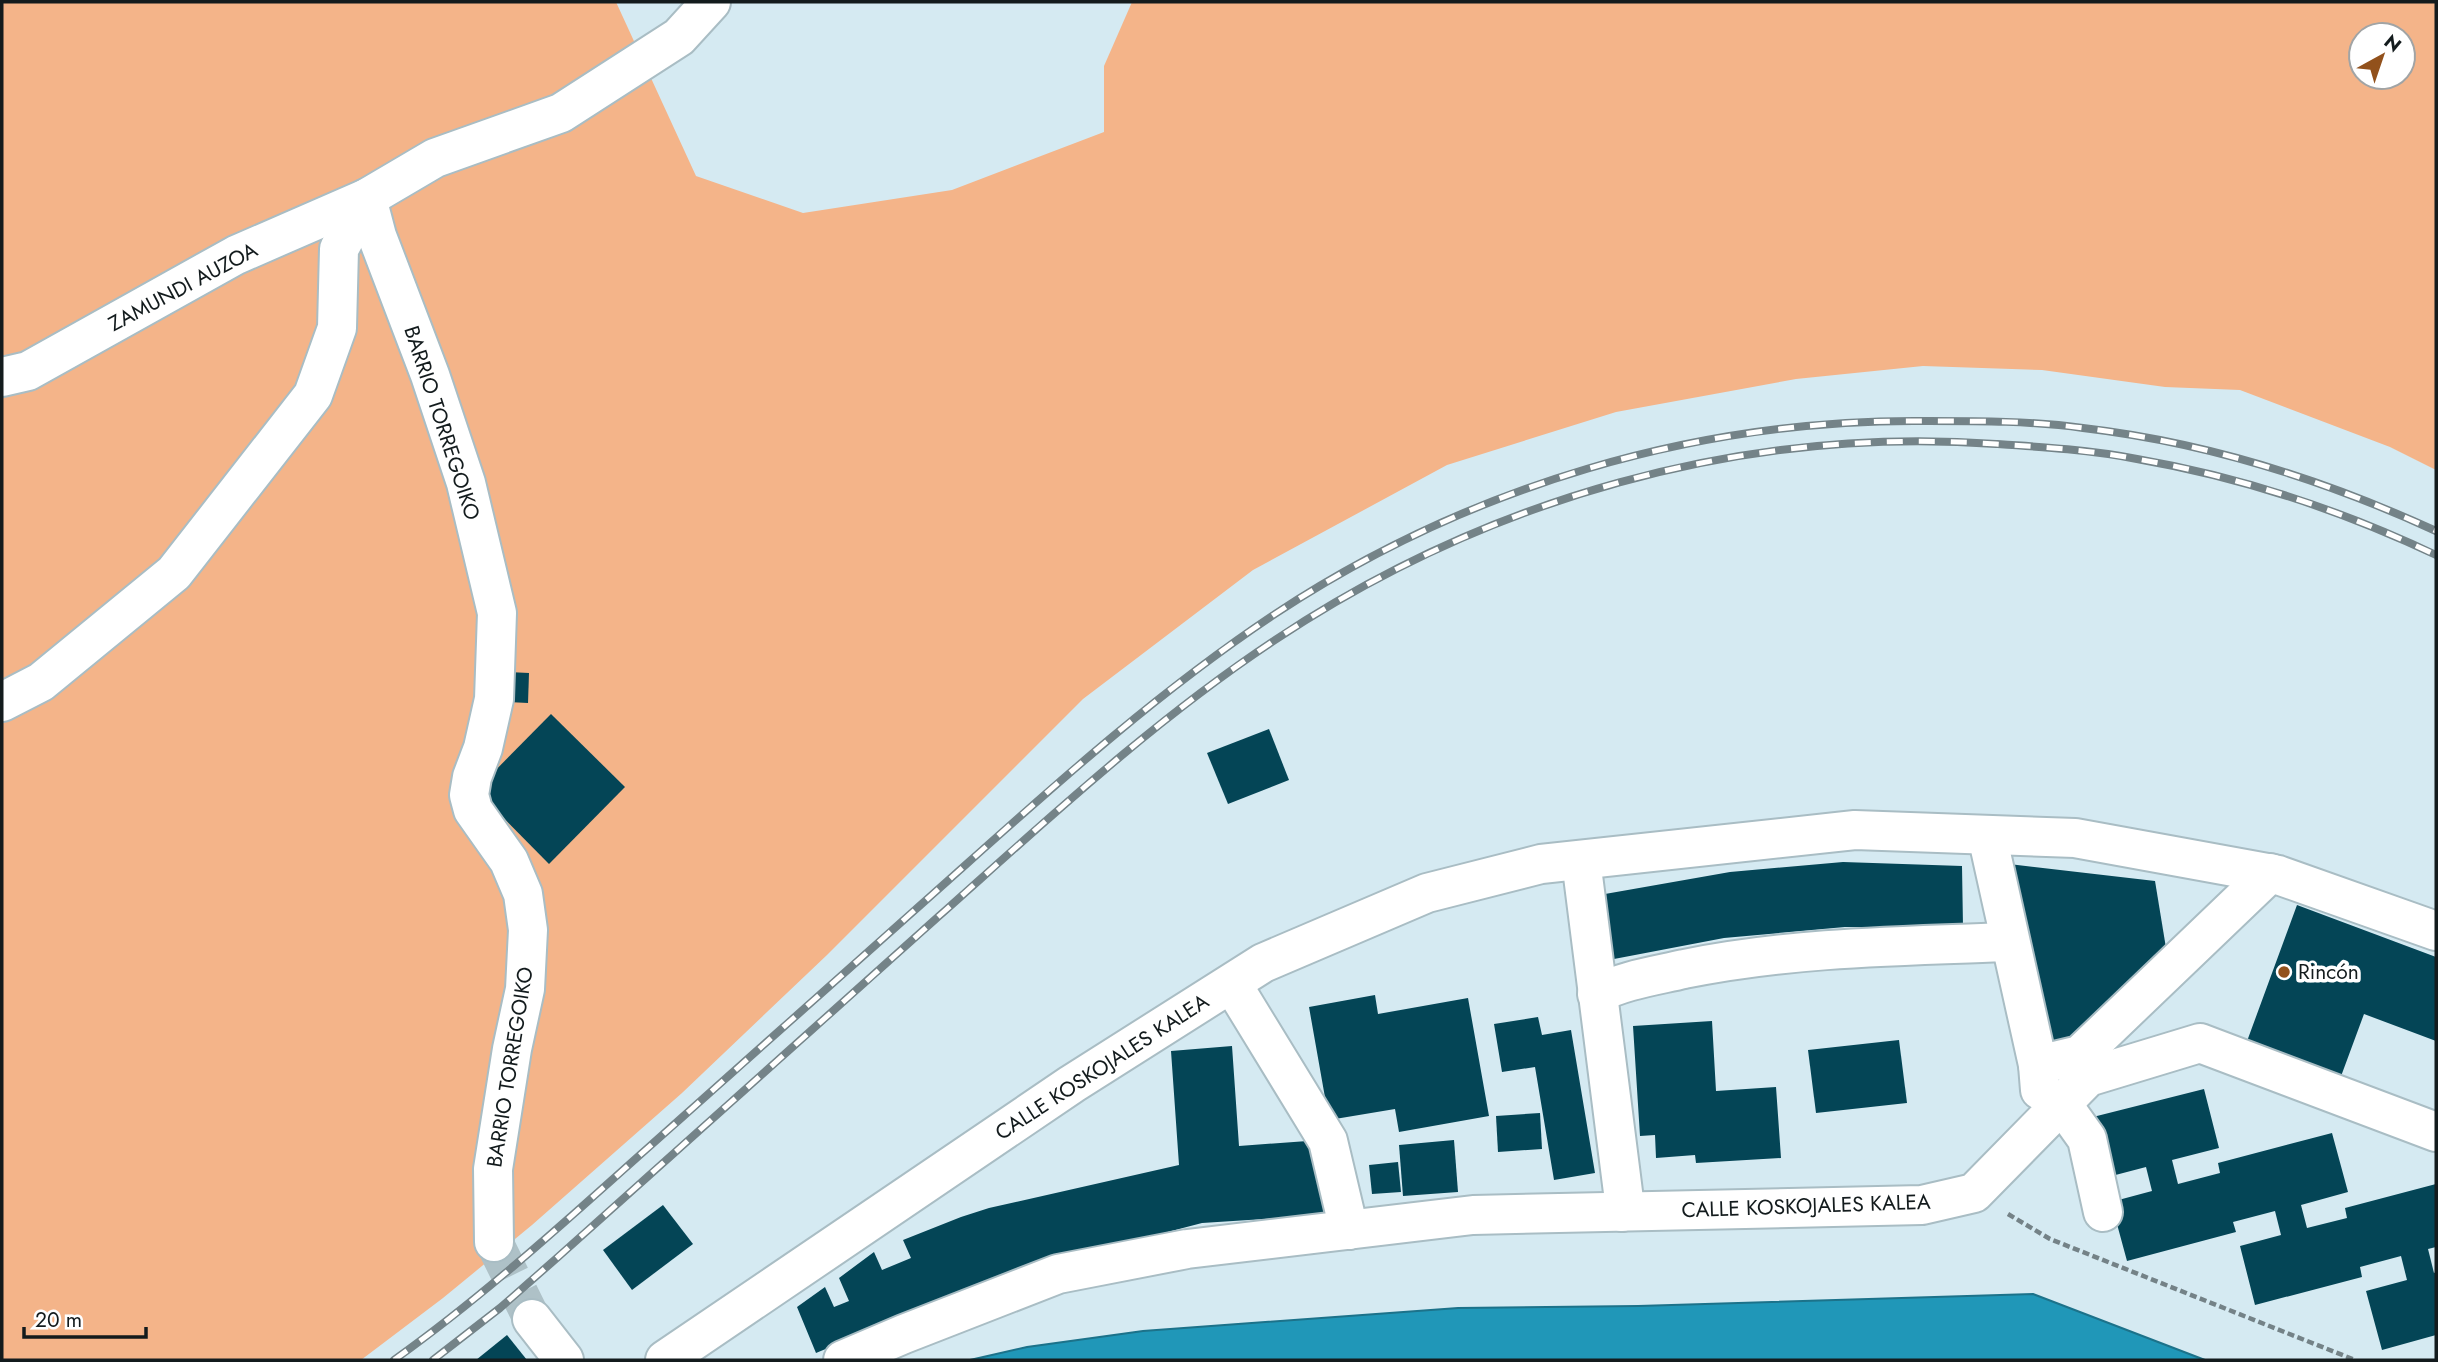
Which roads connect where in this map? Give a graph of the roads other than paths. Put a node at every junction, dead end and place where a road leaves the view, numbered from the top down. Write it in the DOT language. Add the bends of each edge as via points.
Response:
graph roads {
  1 [pos="711,2"];
  2 [pos="367,198"];
  3 [pos="2,377"];
  4 [pos="2,702"];
  5 [pos="1987,835"];
  6 [pos="1581,860"];
  7 [pos="2270,873"];
  8 [pos="2436,931"];
  9 [pos="2010,942"];
  10 [pos="1232,984"];
  11 [pos="2152,986"];
  12 [pos="1597,994"];
  13 [pos="2200,1043"];
  14 [pos="2038,1065"];
  15 [pos="2053,1114"];
  16 [pos="2436,1132"];
  17 [pos="1622,1212"];
  18 [pos="2103,1212"];
  19 [pos="1349,1230"];
  20 [pos="494,1242"];
  21 [pos="532,1320"];
  22 [pos="564,1360"];
  23 [pos="665,1360"];
  24 [pos="843,1360"];
  1 -- 2 [label="street" via="680,37 561,113 435,158"];
  2 -- 3 [label="street, ZAMUNDI AUZOA" via="236,255 28,372"];
  2 -- 4 [label="street" via="340,250 337,328 313,395 174,573 41,682"];
  2 -- 20 [label="street, BARRIO TORREGOIKO" via="466,483 497,613 494,699 469,794 473,810 509,861 523,894 528,930 525,989 493,1169"];
  5 -- 6 [label="street, CALLE KOSKOJALES KALEA" via="1855,830"];
  5 -- 7 [label="street, CALLE KOSKOJALES KALEA" via="2075,838"];
  5 -- 9 [label="street"];
  6 -- 10 [label="street, CALLE KOSKOJALES KALEA" via="1541,864 1427,893 1263,964"];
  6 -- 12 [label="street"];
  7 -- 8 [label="street, CALLE KOSKOJALES KALEA"];
  7 -- 11 [label="street"];
  9 -- 12 [label="street" via="1847,947 1716,963 1628,981"];
  9 -- 14 [label="street"];
  10 -- 19 [label="street" via="1328,1141"];
  10 -- 23 [label="street, CALLE KOSKOJALES KALEA" via="1072,1084"];
  11 -- 13 [label="street" via="2150,1009 2157,1021"];
  11 -- 14 [label="street" via="2081,1055"];
  12 -- 17 [label="street"];
  13 -- 15 [label="street" via="2088,1077"];
  13 -- 16 [label="street"];
  14 -- 15 [label="street"];
  15 -- 17 [label="street, CALLE KOSKOJALES KALEA" via="1975,1193 1922,1205"];
  15 -- 18 [label="street" via="2087,1139"];
  17 -- 19 [label="street, CALLE KOSKOJALES KALEA" via="1472,1215"];
  19 -- 24 [label="street, CALLE KOSKOJALES KALEA" via="1187,1249 1058,1274"];
  21 -- 22 [label="street"];
}
